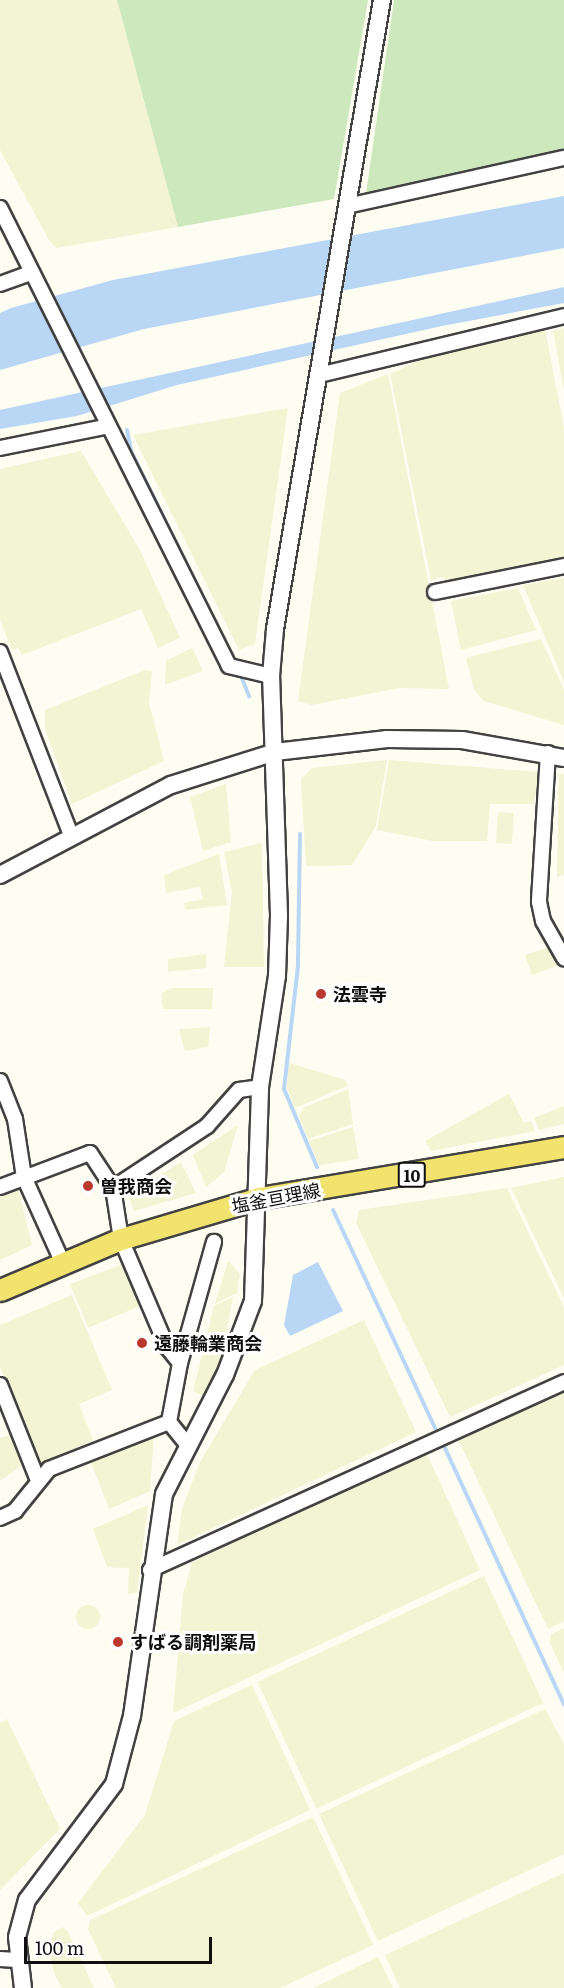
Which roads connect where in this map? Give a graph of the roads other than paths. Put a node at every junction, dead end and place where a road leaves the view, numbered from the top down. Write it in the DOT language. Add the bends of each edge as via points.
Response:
graph roads {
  1 [pos="382,0"];
  2 [pos="564,158"];
  3 [pos="347,206"];
  4 [pos="0,208"];
  5 [pos="30,273"];
  6 [pos="0,284"];
  7 [pos="564,316"];
  8 [pos="320,370"];
  9 [pos="107,424"];
  10 [pos="0,448"];
  11 [pos="564,566"];
  12 [pos="435,592"];
  13 [pos="0,652"];
  14 [pos="271,676"];
  15 [pos="275,752"];
  16 [pos="556,756"];
  17 [pos="71,835"];
  18 [pos="0,875"];
  19 [pos="564,958"];
  20 [pos="0,1081"];
  21 [pos="260,1087"];
  22 [pos="564,1148"];
  23 [pos="24,1177"];
  24 [pos="0,1187"];
  25 [pos="113,1188"];
  26 [pos="259,1198"];
  27 [pos="121,1239"];
  28 [pos="214,1242"];
  29 [pos="62,1261"];
  30 [pos="0,1290"];
  31 [pos="180,1363"];
  32 [pos="564,1382"];
  33 [pos="0,1385"];
  34 [pos="170,1422"];
  35 [pos="186,1443"];
  36 [pos="37,1478"];
  37 [pos="0,1518"];
  38 [pos="150,1570"];
  39 [pos="0,1959"];
  40 [pos="17,1960"];
  41 [pos="23,1988"];
  1 -- 3 [label="street"];
  2 -- 3 [label="street"];
  3 -- 8 [label="street"];
  4 -- 5 [label="street"];
  5 -- 6 [label="street"];
  5 -- 9 [label="street"];
  7 -- 8 [label="street"];
  8 -- 14 [label="street"];
  9 -- 10 [label="street"];
  9 -- 14 [label="street" via="229,666"];
  11 -- 12 [label="street"];
  13 -- 17 [label="street"];
  14 -- 15 [label="street"];
  15 -- 16 [label="street" via="387,740 462,740"];
  15 -- 17 [label="street" via="171,785"];
  15 -- 21 [label="street" via="277,976"];
  16 -- 19 [label="street" via="539,902 543,921"];
  17 -- 18 [label="street"];
  20 -- 23 [label="street" via="15,1119"];
  21 -- 25 [label="street" via="239,1090 207,1126"];
  21 -- 26 [label="street"];
  22 -- 26 [label="main road, 塩釜亘理線 / 10"];
  23 -- 24 [label="street"];
  23 -- 25 [label="street" via="90,1153"];
  23 -- 29 [label="street"];
  25 -- 27 [label="street"];
  26 -- 27 [label="main road, 塩釜亘理線 / 10"];
  26 -- 35 [label="street" via="253,1301 243,1337"];
  27 -- 29 [label="main road, 塩釜亘理線 / 10"];
  27 -- 31 [label="street" via="167,1347"];
  28 -- 31 [label="street"];
  29 -- 30 [label="main road, 塩釜亘理線 / 10"];
  31 -- 34 [label="street"];
  32 -- 38 [label="street"];
  33 -- 36 [label="street"];
  34 -- 35 [label="street"];
  34 -- 36 [label="street" via="75,1457"];
  35 -- 38 [label="street" via="164,1494"];
  36 -- 37 [label="street" via="31,1494"];
  38 -- 40 [label="street" via="124,1757 104,1801 27,1899"];
  39 -- 40 [label="street"];
  40 -- 41 [label="street"];
}
